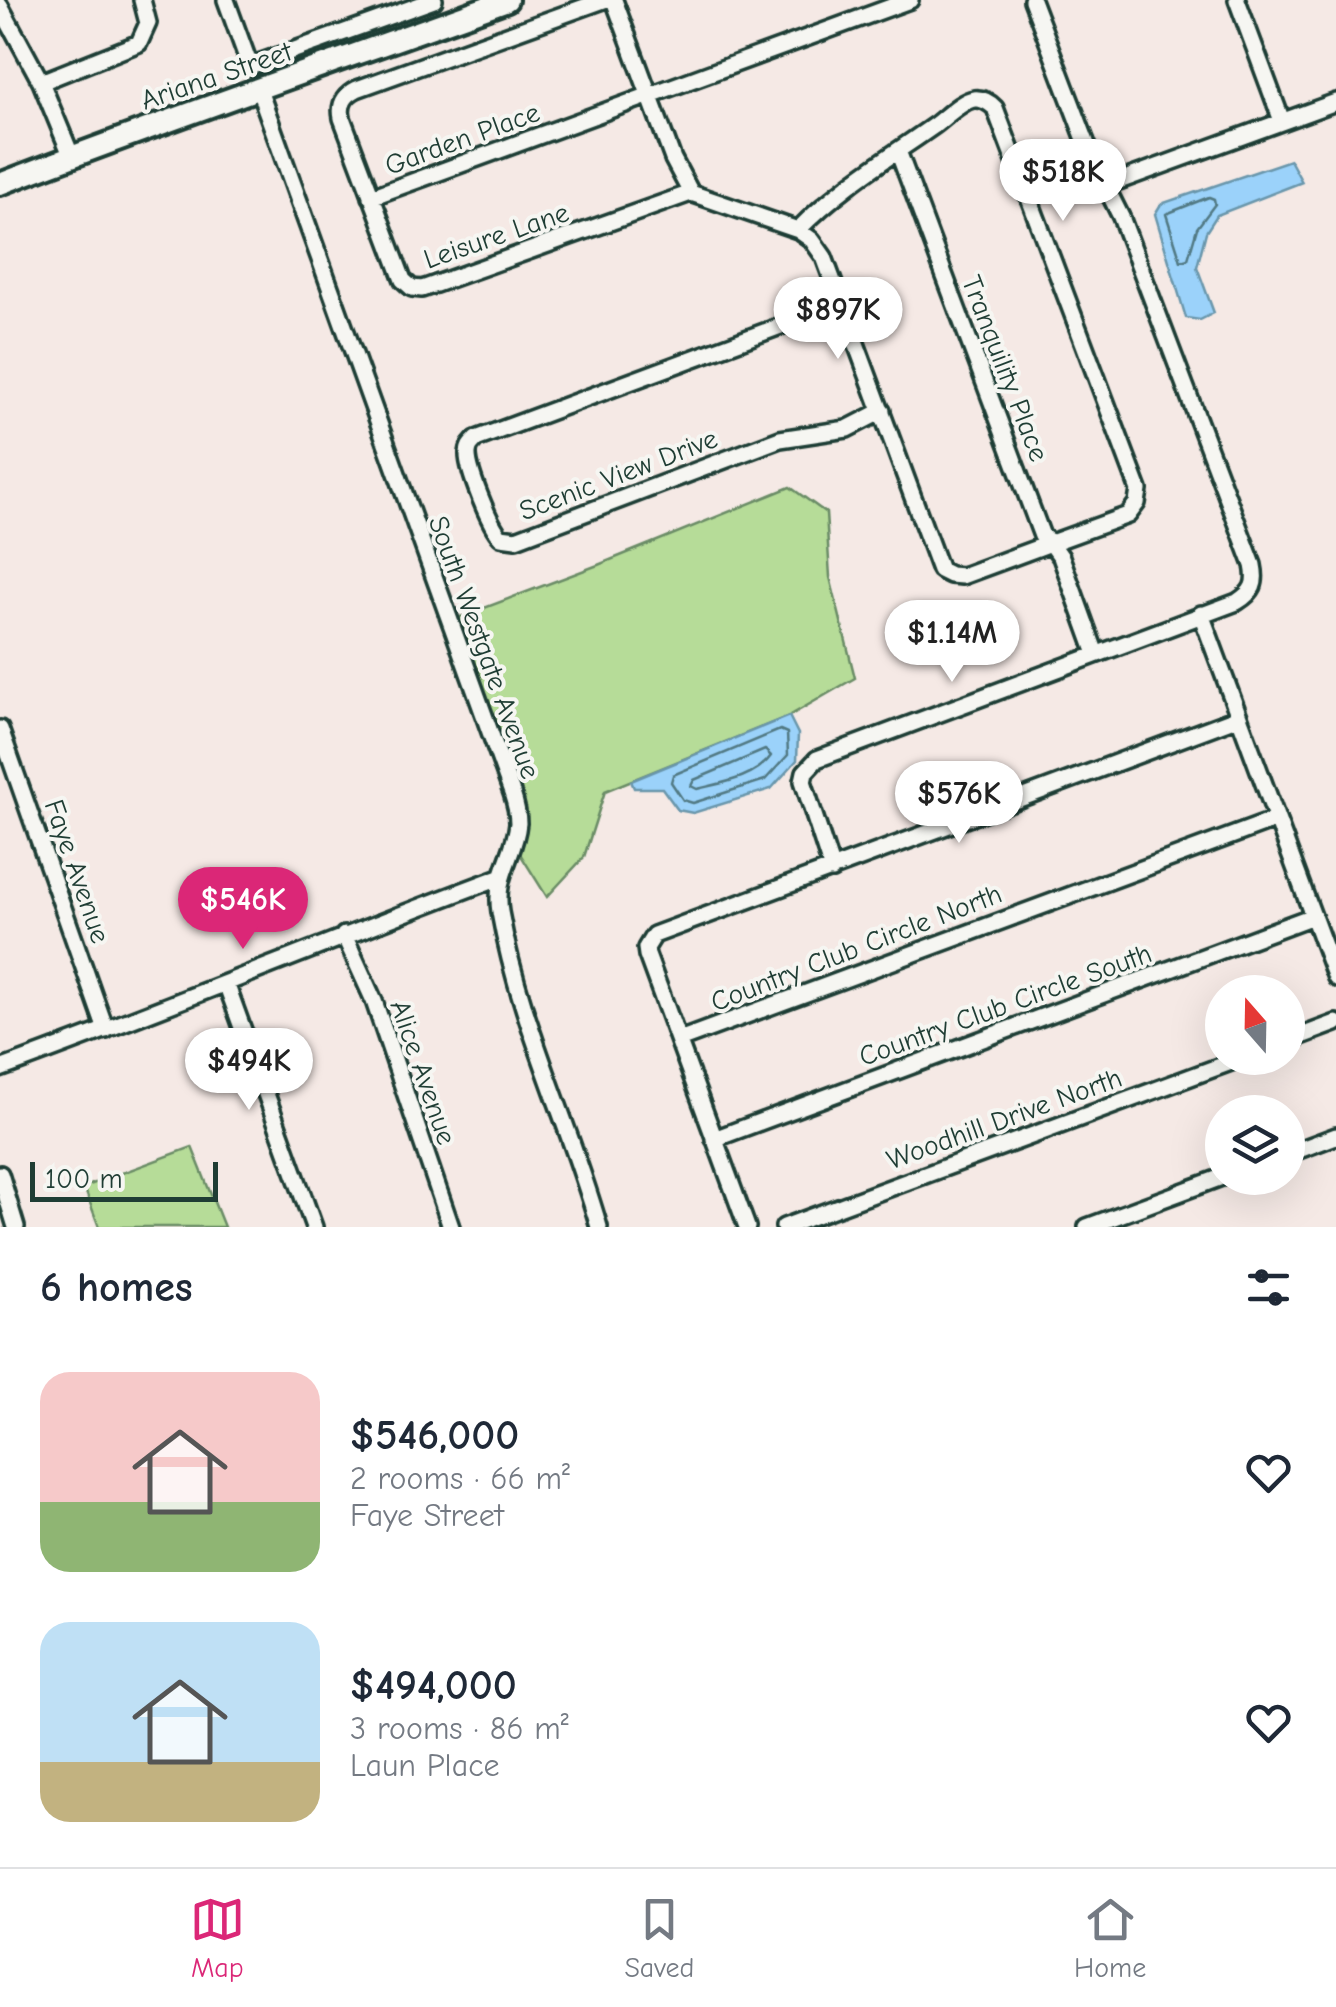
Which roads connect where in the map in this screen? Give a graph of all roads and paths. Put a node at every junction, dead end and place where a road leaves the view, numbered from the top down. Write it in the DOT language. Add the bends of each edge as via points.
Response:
graph roads {
  1 [pos="18,0"];
  2 [pos="142,0"];
  3 [pos="226,0"];
  4 [pos="434,0"];
  5 [pos="507,0"];
  6 [pos="604,0"];
  7 [pos="614,0"];
  8 [pos="910,0"];
  9 [pos="1032,0"];
  10 [pos="1237,0"];
  11 [pos="1,11"];
  12 [pos="41,82"];
  13 [pos="259,90"];
  14 [pos="648,95"];
  15 [pos="1336,102"];
  16 [pos="1282,121"];
  17 [pos="898,151"];
  18 [pos="71,155"];
  19 [pos="0,184"];
  20 [pos="1108,185"];
  21 [pos="690,193"];
  22 [pos="371,198"];
  23 [pos="798,230"];
  24 [pos="840,304"];
  25 [pos="882,412"];
  26 [pos="1051,543"];
  27 [pos="1201,614"];
  28 [pos="1096,654"];
  29 [pos="1239,717"];
  30 [pos="0,729"];
  31 [pos="1276,818"];
  32 [pos="832,870"];
  33 [pos="500,877"];
  34 [pos="1313,916"];
  35 [pos="344,935"];
  36 [pos="1336,978"];
  37 [pos="226,984"];
  38 [pos="1336,1023"];
  39 [pos="106,1030"];
  40 [pos="1305,1035"];
  41 [pos="678,1040"];
  42 [pos="0,1069"];
  43 [pos="1205,1072"];
  44 [pos="1336,1136"];
  45 [pos="714,1139"];
  46 [pos="1305,1148"];
  47 [pos="0,1174"];
  48 [pos="1205,1184"];
  49 [pos="16,1227"];
  50 [pos="314,1227"];
  51 [pos="451,1227"];
  52 [pos="598,1227"];
  53 [pos="747,1227"];
  54 [pos="784,1227"];
  55 [pos="1087,1227"];
  1 -- 11 [label="street"];
  2 -- 12 [label="street" via="148,22 139,43"];
  3 -- 4 [label="street" via="250,66"];
  5 -- 13 [label="street, Ariana Street"];
  6 -- 22 [label="street, Garden Place" via="346,96 342,118"];
  7 -- 14 [label="street"];
  8 -- 14 [label="street, Garden Place"];
  9 -- 20 [label="street"];
  10 -- 16 [label="street"];
  11 -- 12 [label="street"];
  12 -- 18 [label="street"];
  13 -- 18 [label="street, Ariana Street"];
  13 -- 33 [label="street, South Westgate Avenue" via="512,793 518,823"];
  14 -- 21 [label="street"];
  14 -- 22 [label="street, Garden Place"];
  15 -- 16 [label="street"];
  16 -- 20 [label="street"];
  17 -- 23 [label="street"];
  17 -- 26 [label="street, Tranquility Place" via="1042,536"];
  17 -- 26 [label="street" via="968,102 995,108 1138,490 1128,515"];
  18 -- 19 [label="street, Ariana Street"];
  20 -- 27 [label="street" via="1253,566 1250,594"];
  21 -- 22 [label="street, Leisure Lane" via="422,289 403,280"];
  21 -- 23 [label="street"];
  23 -- 24 [label="street" via="824,257"];
  24 -- 25 [label="street"];
  24 -- 25 [label="street, Scenic View Drive" via="476,439 468,459 492,526 501,537 516,539 780,439 847,428"];
  25 -- 26 [label="street" via="940,570 962,576"];
  26 -- 28 [label="street, Tranquility Place"];
  27 -- 28 [label="street"];
  27 -- 29 [label="street"];
  28 -- 32 [label="street" via="810,764 803,781"];
  29 -- 31 [label="street"];
  29 -- 32 [label="street"];
  30 -- 39 [label="street, Faye Avenue"];
  31 -- 34 [label="street"];
  31 -- 41 [label="street, Country Club Circle North"];
  32 -- 41 [label="street" via="651,938 647,955"];
  33 -- 35 [label="street"];
  33 -- 52 [label="street, South Westgate Avenue" via="499,906 522,1000"];
  34 -- 36 [label="street"];
  34 -- 45 [label="street, Country Club Circle South"];
  35 -- 37 [label="street"];
  35 -- 51 [label="street, Alice Avenue" via="374,1001"];
  37 -- 39 [label="street"];
  37 -- 50 [label="street"];
  38 -- 40 [label="street"];
  39 -- 42 [label="street"];
  41 -- 45 [label="street"];
  43 -- 54 [label="street, Woodhill Drive North"];
  44 -- 46 [label="street"];
  45 -- 53 [label="street"];
  47 -- 49 [label="street"];
  48 -- 55 [label="street"];
}
